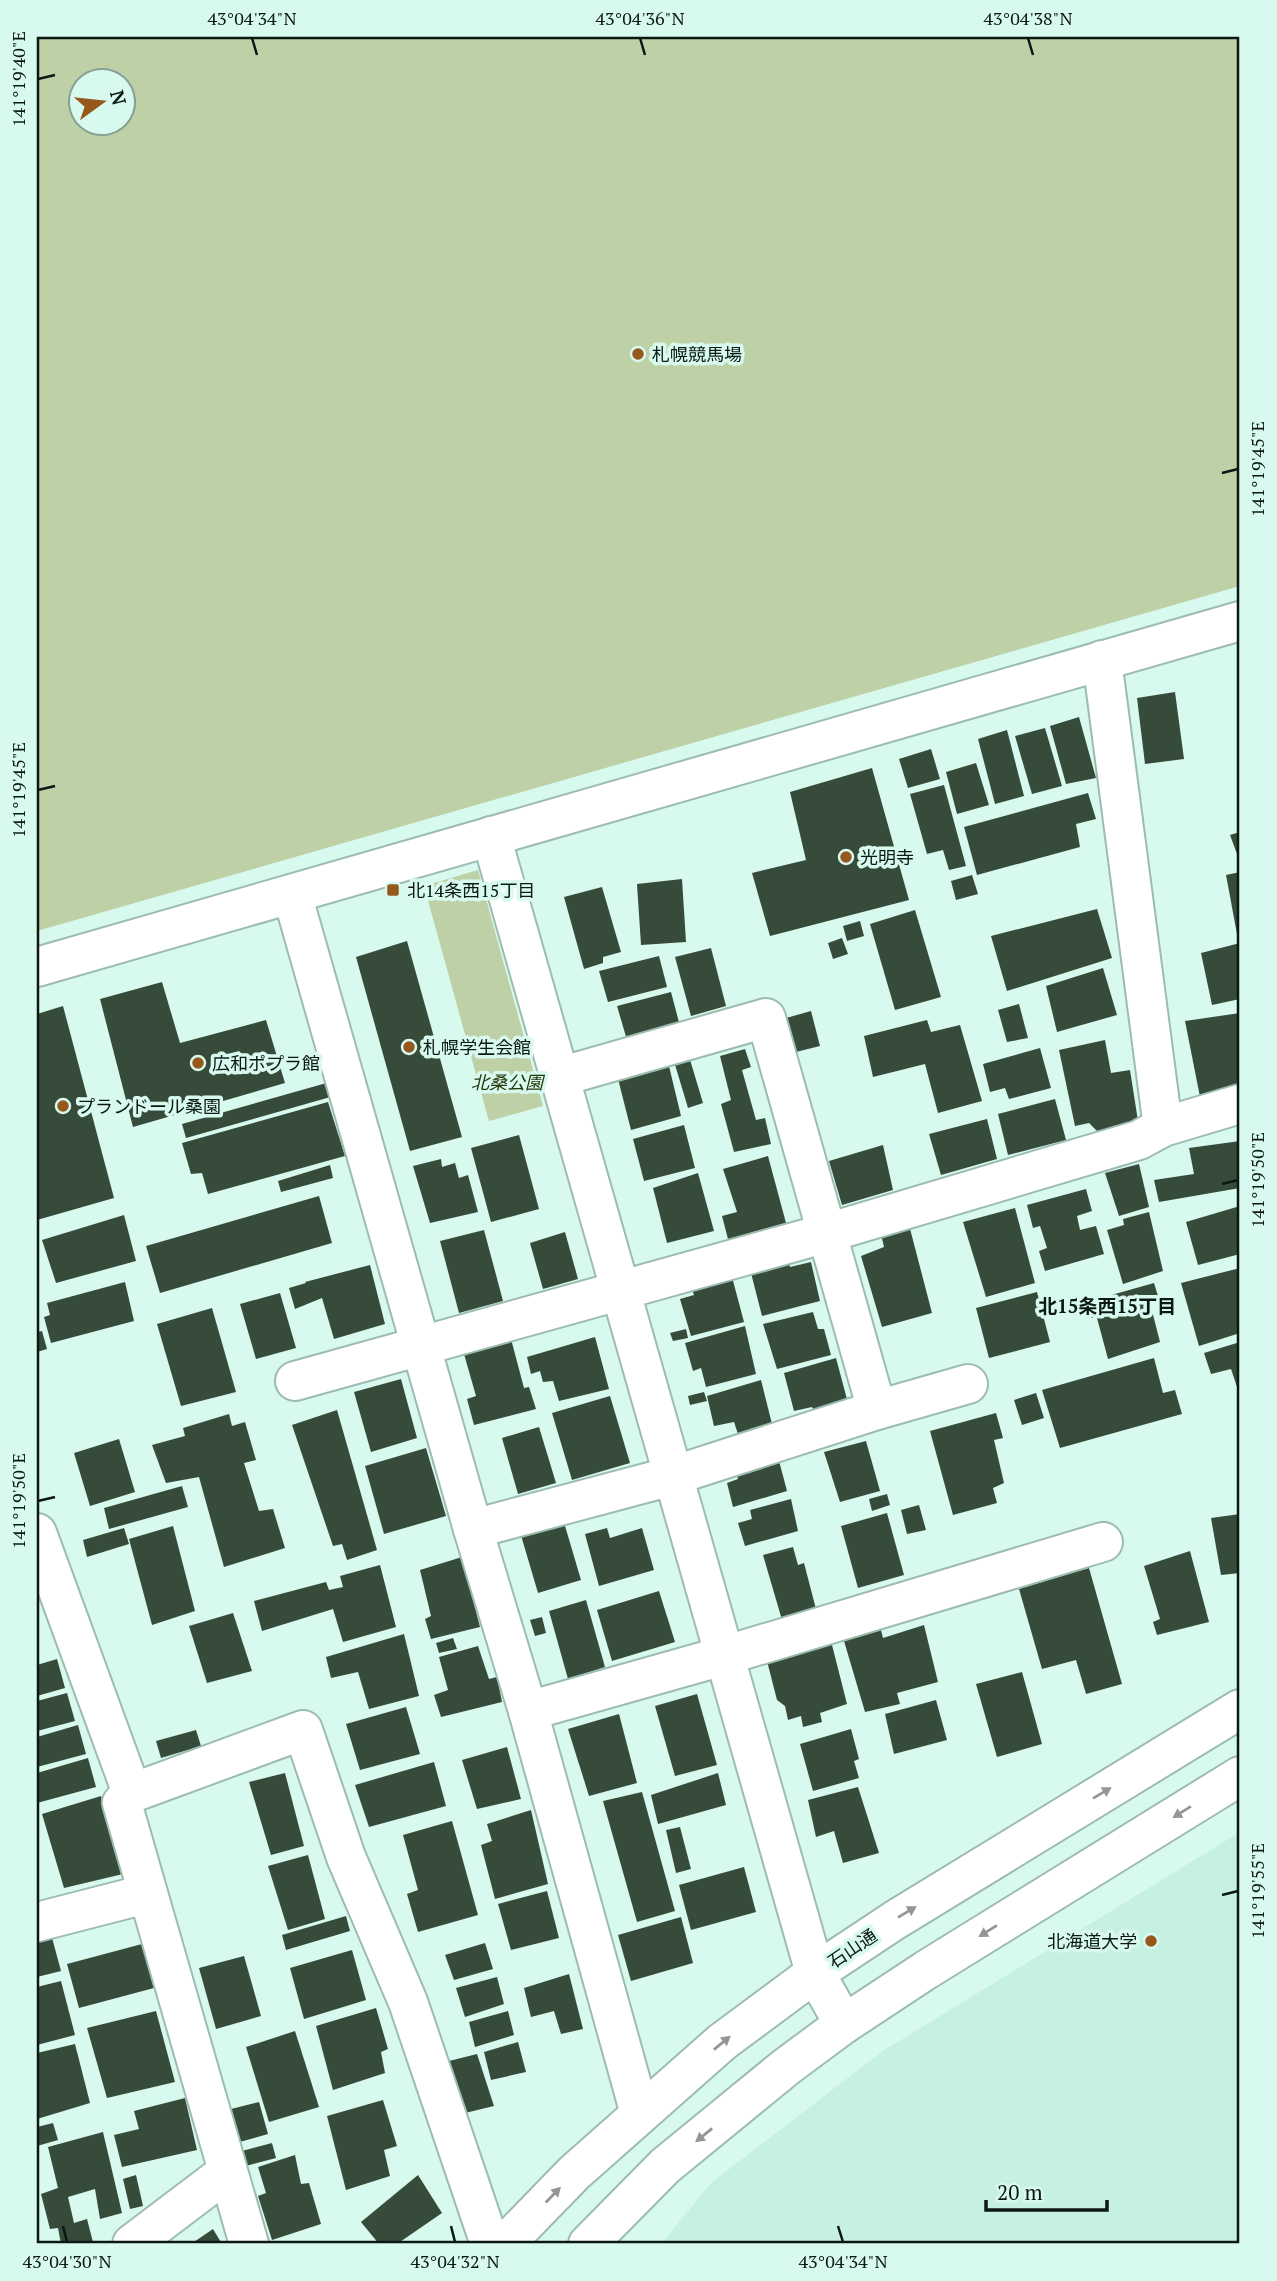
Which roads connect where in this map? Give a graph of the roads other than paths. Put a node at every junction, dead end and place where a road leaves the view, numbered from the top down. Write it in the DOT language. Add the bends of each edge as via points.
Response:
graph roads {
  1 [pos="1240,621"];
  2 [pos="1102,660"];
  3 [pos="491,836"];
  4 [pos="292,894"];
  5 [pos="37,967"];
  6 [pos="559,1077"];
  7 [pos="1240,1104"];
  8 [pos="1163,1127"];
  9 [pos="827,1233"];
  10 [pos="620,1290"];
  11 [pos="422,1346"];
  12 [pos="295,1381"];
  13 [pos="968,1384"];
  14 [pos="877,1410"];
  15 [pos="673,1476"];
  16 [pos="473,1530"];
  17 [pos="37,1533"];
  18 [pos="1103,1542"];
  19 [pos="723,1656"];
  20 [pos="1240,1709"];
  21 [pos="528,1711"];
  22 [pos="1240,1776"];
  23 [pos="132,1793"];
  24 [pos="146,1894"];
  25 [pos="37,1922"];
  26 [pos="815,1973"];
  27 [pos="844,2024"];
  28 [pos="640,2114"];
  29 [pos="227,2172"];
  30 [pos="132,2244"];
  31 [pos="249,2244"];
  32 [pos="490,2244"];
  33 [pos="505,2244"];
  34 [pos="588,2244"];
  1 -- 2 [label="street"];
  2 -- 3 [label="street"];
  2 -- 8 [label="street"];
  3 -- 4 [label="street"];
  3 -- 6 [label="street"];
  4 -- 5 [label="street"];
  4 -- 11 [label="street"];
  6 -- 9 [label="street" via="765,1018"];
  6 -- 10 [label="street"];
  7 -- 8 [label="street"];
  8 -- 9 [label="street" via="1139,1140"];
  9 -- 10 [label="street"];
  9 -- 14 [label="street"];
  10 -- 11 [label="street"];
  10 -- 15 [label="street"];
  11 -- 12 [label="street"];
  11 -- 16 [label="street"];
  13 -- 14 [label="street"];
  14 -- 15 [label="street"];
  15 -- 16 [label="street"];
  15 -- 19 [label="street"];
  16 -- 21 [label="street"];
  17 -- 23 [label="street"];
  18 -- 19 [label="street"];
  19 -- 21 [label="street"];
  19 -- 26 [label="street"];
  26 -- 20 [label="street, 石山通, one-way"];
  21 -- 28 [label="street"];
  22 -- 27 [label="street, one-way"];
  23 -- 24 [label="street" via="122,1803"];
  23 -- 32 [label="street" via="303,1730 346,1857 408,2002"];
  24 -- 25 [label="street"];
  24 -- 29 [label="street"];
  26 -- 27 [label="street"];
  28 -- 26 [label="street, 石山通, one-way" via="722,2042"];
  27 -- 34 [label="street, one-way" via="665,2166"];
  33 -- 28 [label="street, 石山通, one-way"];
  29 -- 30 [label="street"];
  29 -- 31 [label="street"];
}
